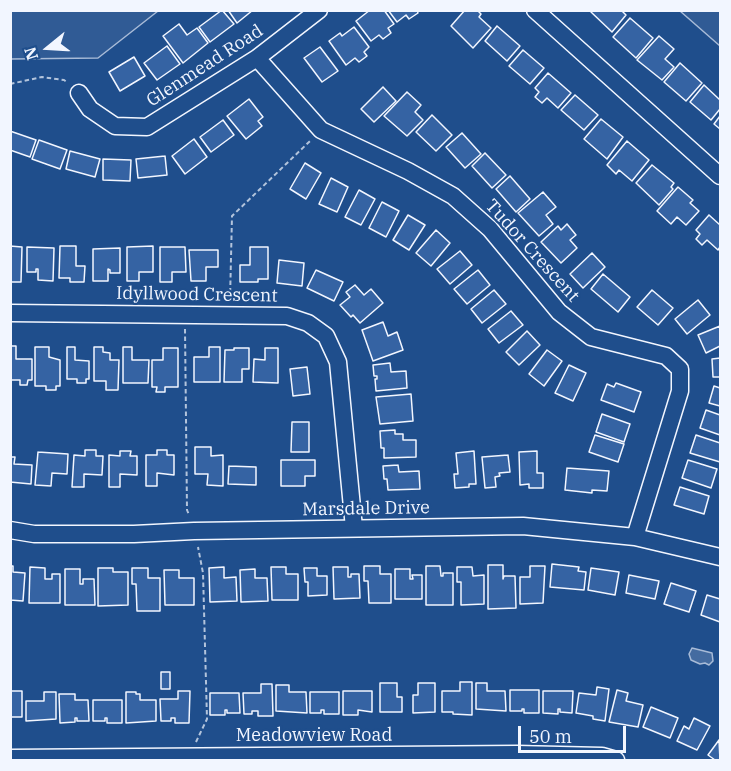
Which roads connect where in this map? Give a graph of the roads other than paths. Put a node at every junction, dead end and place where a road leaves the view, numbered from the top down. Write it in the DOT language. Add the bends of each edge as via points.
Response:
graph roads {
  1 [pos="319,10"];
  2 [pos="535,10"];
  3 [pos="258,58"];
  4 [pos="80,93"];
  5 [pos="720,176"];
  6 [pos="10,313"];
  7 [pos="354,528"];
  8 [pos="10,530"];
  9 [pos="635,537"];
  10 [pos="720,557"];
  11 [pos="10,758"];
  12 [pos="616,760"];
  1 -- 3 [label="street, Glenmead Road"];
  2 -- 5 [label="street"];
  3 -- 4 [label="street, Glenmead Road" via="147,127 115,126 90,109"];
  3 -- 9 [label="street, Tudor Crescent" via="321,130 453,196 490,229 559,312 591,337 666,356 680,369 680,391"];
  6 -- 7 [label="street, Idyllwood Crescent" via="287,316 308,323 326,336 338,362"];
  7 -- 8 [label="street, Marsdale Drive" via="134,534 34,534"];
  7 -- 9 [label="street, Marsdale Drive" via="523,526"];
  9 -- 10 [label="street, Marsdale Drive"];
  11 -- 12 [label="street, Meadowview Road" via="517,754 602,756"];
}
